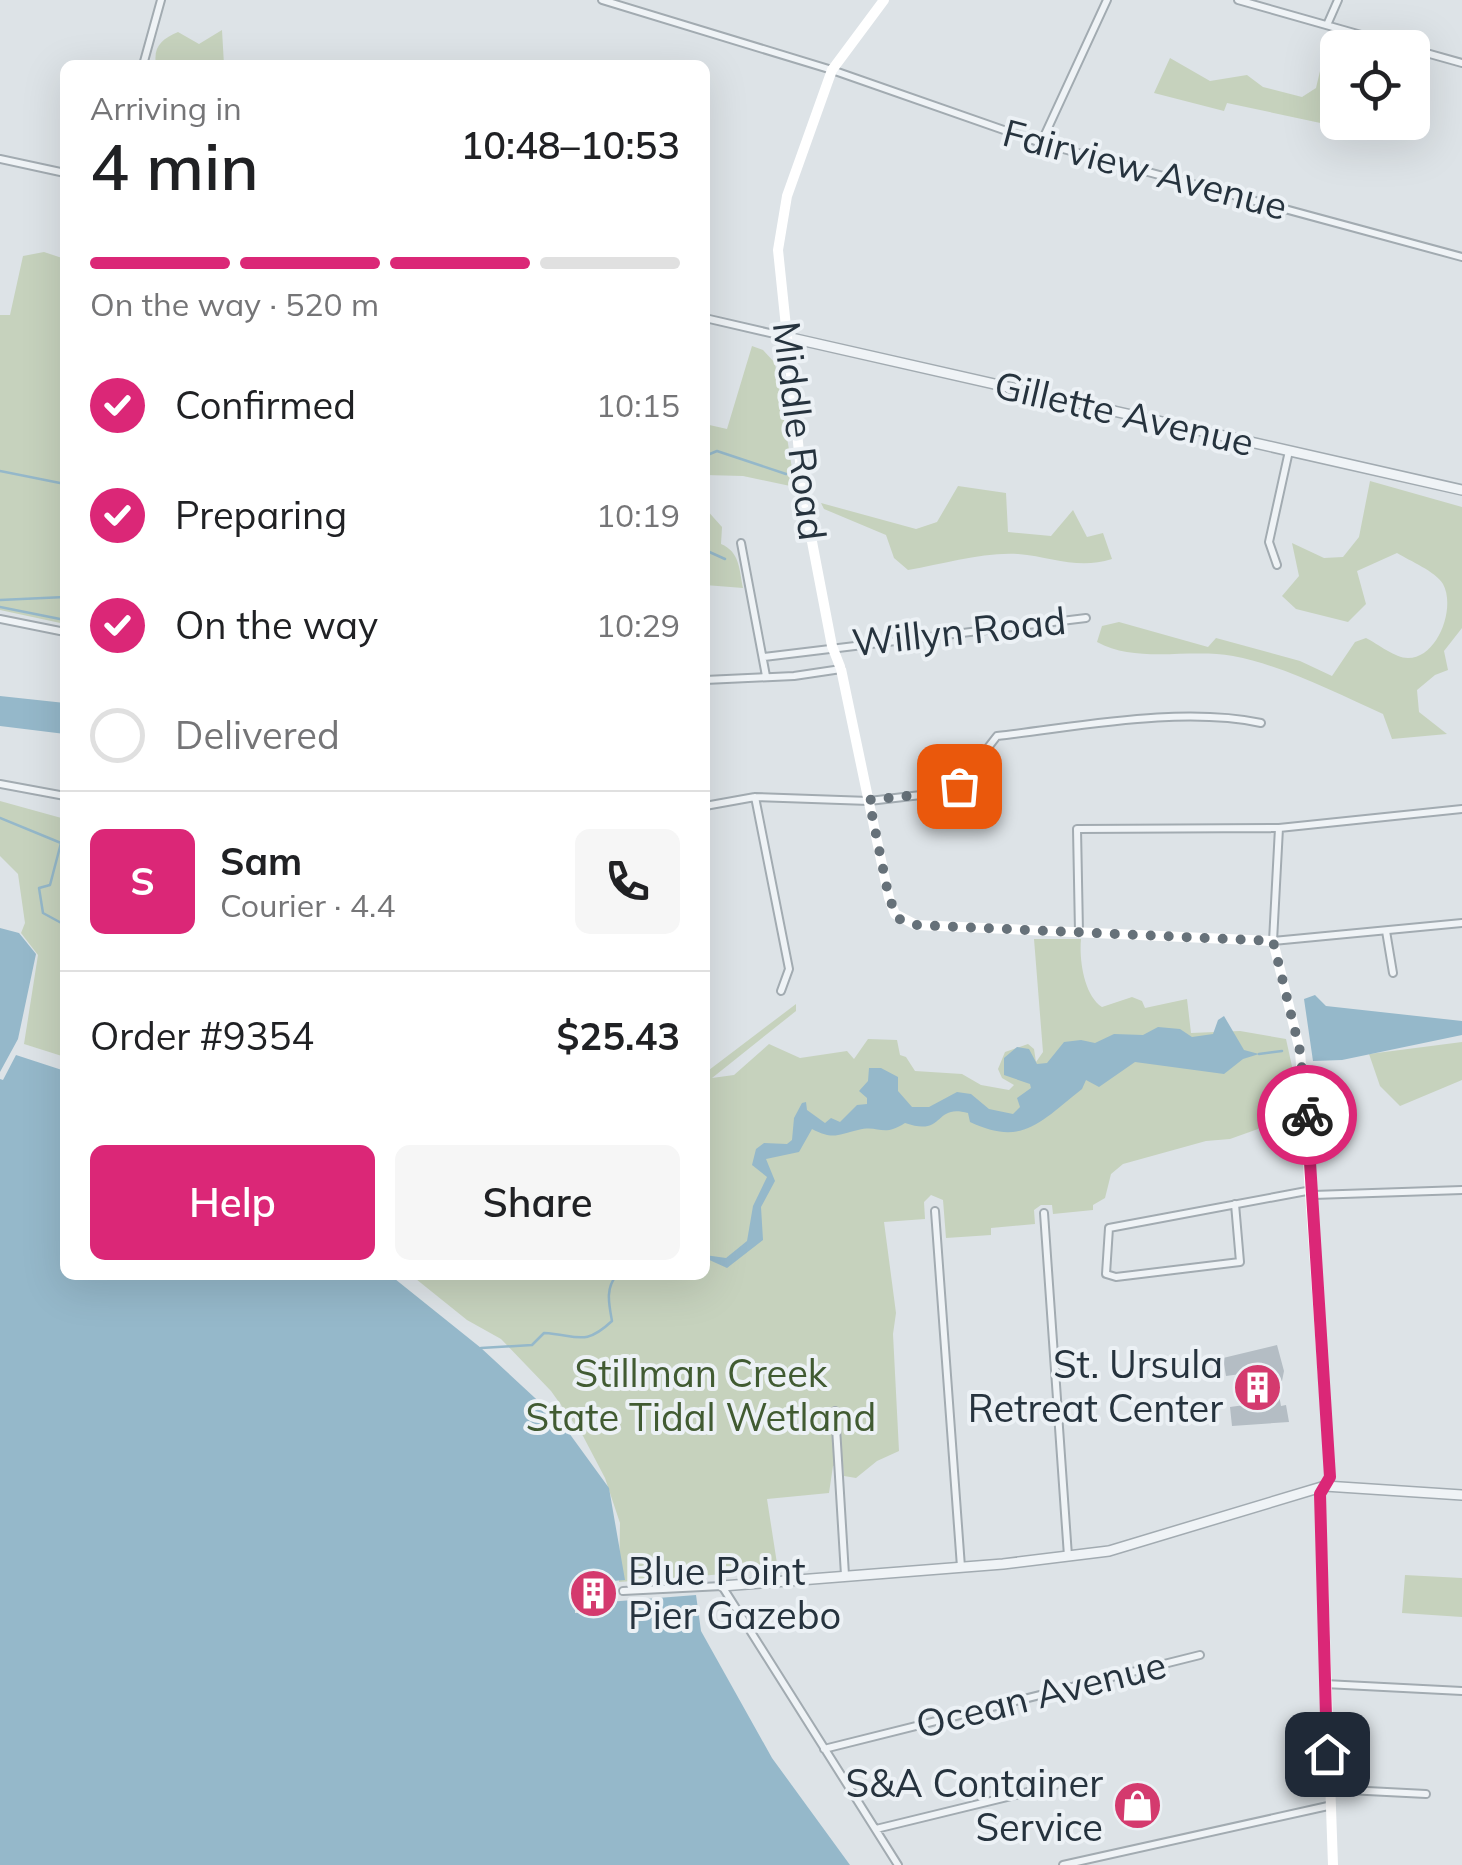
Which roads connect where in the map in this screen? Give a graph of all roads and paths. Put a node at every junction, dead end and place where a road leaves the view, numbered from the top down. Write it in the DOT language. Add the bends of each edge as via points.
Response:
graph roads {
  1 [pos="161,0"];
  2 [pos="602,0"];
  3 [pos="884,0"];
  4 [pos="1108,0"];
  5 [pos="1238,0"];
  6 [pos="1338,0"];
  7 [pos="1327,25"];
  8 [pos="1345,30"];
  9 [pos="1430,54"];
  10 [pos="144,60"];
  11 [pos="1462,63"];
  12 [pos="832,70"];
  13 [pos="1040,144"];
  14 [pos="0,159"];
  15 [pos="60,172"];
  16 [pos="1462,257"];
  17 [pos="710,319"];
  18 [pos="787,337"];
  19 [pos="1289,451"];
  20 [pos="1462,490"];
  21 [pos="741,543"];
  22 [pos="1277,565"];
  23 [pos="1086,618"];
  24 [pos="0,620"];
  25 [pos="60,631"];
  26 [pos="832,646"];
  27 [pos="764,657"];
  28 [pos="841,669"];
  29 [pos="766,676"];
  30 [pos="710,680"];
  31 [pos="1260,723"];
  32 [pos="0,784"];
  33 [pos="60,795"];
  34 [pos="755,797"];
  35 [pos="869,800"];
  36 [pos="710,805"];
  37 [pos="1462,809"];
  38 [pos="1279,828"];
  39 [pos="1462,923"];
  40 [pos="1079,932"];
  41 [pos="1386,932"];
  42 [pos="1273,941"];
  43 [pos="1393,973"];
  44 [pos="780,991"];
  45 [pos="1462,1190"];
  46 [pos="1313,1193"];
  47 [pos="1235,1204"];
  48 [pos="934,1211"];
  49 [pos="1044,1213"];
  50 [pos="835,1411"];
  51 [pos="1325,1486"];
  52 [pos="1462,1495"];
  53 [pos="1068,1556"];
  54 [pos="961,1568"];
  55 [pos="845,1575"];
  56 [pos="722,1586"];
  57 [pos="623,1591"];
  58 [pos="1200,1656"];
  59 [pos="1325,1684"];
  60 [pos="1462,1692"];
  61 [pos="824,1750"];
  62 [pos="1056,1785"];
  63 [pos="1328,1789"];
  64 [pos="1426,1794"];
  65 [pos="1328,1806"];
  66 [pos="876,1829"];
  67 [pos="898,1865"];
  68 [pos="1063,1865"];
  69 [pos="1333,1865"];
  1 -- 10 [label="street"];
  2 -- 12 [label="street, Fairview Avenue"];
  3 -- 12 [label="main road, Middle Road"];
  4 -- 13 [label="street"];
  5 -- 7 [label="street"];
  6 -- 7 [label="street"];
  7 -- 8 [label="street"];
  9 -- 11 [label="street"];
  12 -- 13 [label="street, Fairview Avenue"];
  12 -- 18 [label="main road, Middle Road" via="780,232"];
  13 -- 16 [label="street, Fairview Avenue"];
  14 -- 15 [label="street"];
  17 -- 18 [label="street"];
  18 -- 19 [label="street, Gillette Avenue"];
  18 -- 26 [label="main road, Middle Road" via="804,500"];
  19 -- 20 [label="street, Gillette Avenue"];
  19 -- 22 [label="street" via="1269,542"];
  21 -- 27 [label="street"];
  23 -- 26 [label="street, Willyn Road"];
  24 -- 25 [label="street"];
  26 -- 27 [label="street, Willyn Road"];
  26 -- 28 [label="main road, Middle Road"];
  27 -- 29 [label="street"];
  28 -- 29 [label="street"];
  28 -- 35 [label="main road, Middle Road"];
  29 -- 30 [label="street"];
  31 -- 35 [label="street" via="1188,718 997,736 959,786"];
  32 -- 33 [label="street"];
  34 -- 35 [label="street"];
  34 -- 36 [label="street"];
  34 -- 44 [label="street" via="789,968"];
  35 -- 40 [label="main road, Middle Road" via="895,914 906,922"];
  37 -- 38 [label="street"];
  38 -- 40 [label="street" via="1077,830"];
  38 -- 42 [label="street"];
  39 -- 41 [label="street"];
  40 -- 42 [label="main road"];
  41 -- 42 [label="street"];
  41 -- 43 [label="street"];
  42 -- 46 [label="main road" via="1300,1051"];
  45 -- 46 [label="street"];
  46 -- 47 [label="street"];
  46 -- 51 [label="main road" via="1330,1477"];
  47 -- 47 [label="street" via="1109,1228 1106,1274 1240,1262"];
  48 -- 54 [label="street"];
  49 -- 53 [label="street"];
  50 -- 55 [label="street"];
  51 -- 52 [label="street"];
  51 -- 53 [label="street" via="1151,1540"];
  51 -- 59 [label="main road"];
  53 -- 54 [label="street"];
  54 -- 55 [label="street"];
  55 -- 56 [label="street"];
  56 -- 57 [label="street"];
  56 -- 61 [label="street"];
  58 -- 61 [label="street, Ocean Avenue"];
  59 -- 60 [label="street"];
  59 -- 63 [label="main road"];
  61 -- 66 [label="street"];
  62 -- 66 [label="street"];
  63 -- 64 [label="street"];
  63 -- 65 [label="main road"];
  65 -- 68 [label="street"];
  65 -- 69 [label="main road"];
  66 -- 67 [label="street"];
}
